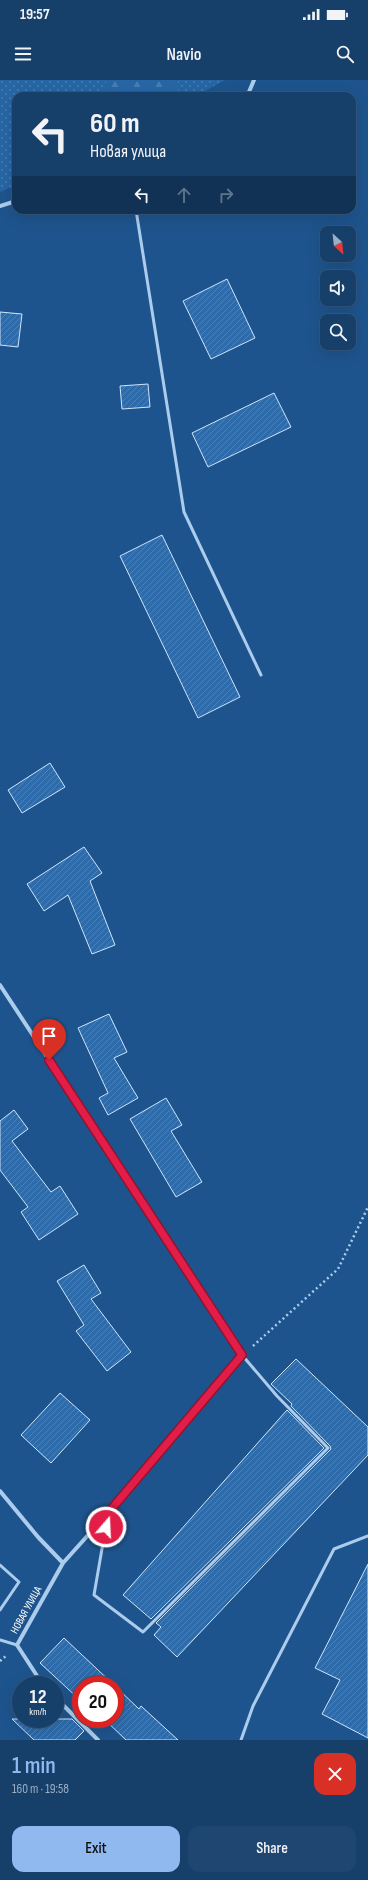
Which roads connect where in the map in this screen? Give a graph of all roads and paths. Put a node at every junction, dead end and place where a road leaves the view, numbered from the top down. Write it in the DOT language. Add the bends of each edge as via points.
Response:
graph roads {
  1 [pos="254,80"];
  2 [pos="249,92"];
  3 [pos="12,202"];
  4 [pos="0,206"];
  5 [pos="137,214"];
  6 [pos="261,675"];
  7 [pos="0,985"];
  8 [pos="368,1206"];
  9 [pos="242,1355"];
  10 [pos="0,1491"];
  11 [pos="108,1513"];
  12 [pos="368,1536"];
  13 [pos="63,1562"];
  14 [pos="0,1565"];
  15 [pos="0,1610"];
  16 [pos="0,1640"];
  17 [pos="17,1645"];
  18 [pos="37,1676"];
  19 [pos="64,1706"];
  20 [pos="98,1740"];
  21 [pos="241,1740"];
  1 -- 2 [label="street"];
  3 -- 4 [label="street"];
  5 -- 6 [label="lane" via="184,512"];
  7 -- 9 [label="street"];
  8 -- 9 [label="path" via="338,1269"];
  9 -- 11 [label="street, НОВАЯ УЛИЦА"];
  9 -- 11 [label="lane" via="277,1396 328,1448 143,1632 94,1595"];
  10 -- 13 [label="street" via="38,1537"];
  11 -- 13 [label="street, НОВАЯ УЛИЦА"];
  12 -- 21 [label="lane" via="334,1549 253,1706"];
  13 -- 17 [label="street, НОВАЯ УЛИЦА"];
  14 -- 15 [label="lane" via="19,1582"];
  16 -- 17 [label="lane"];
  17 -- 18 [label="street, НОВАЯ УЛИЦА"];
  19 -- 20 [label="street"];
}
